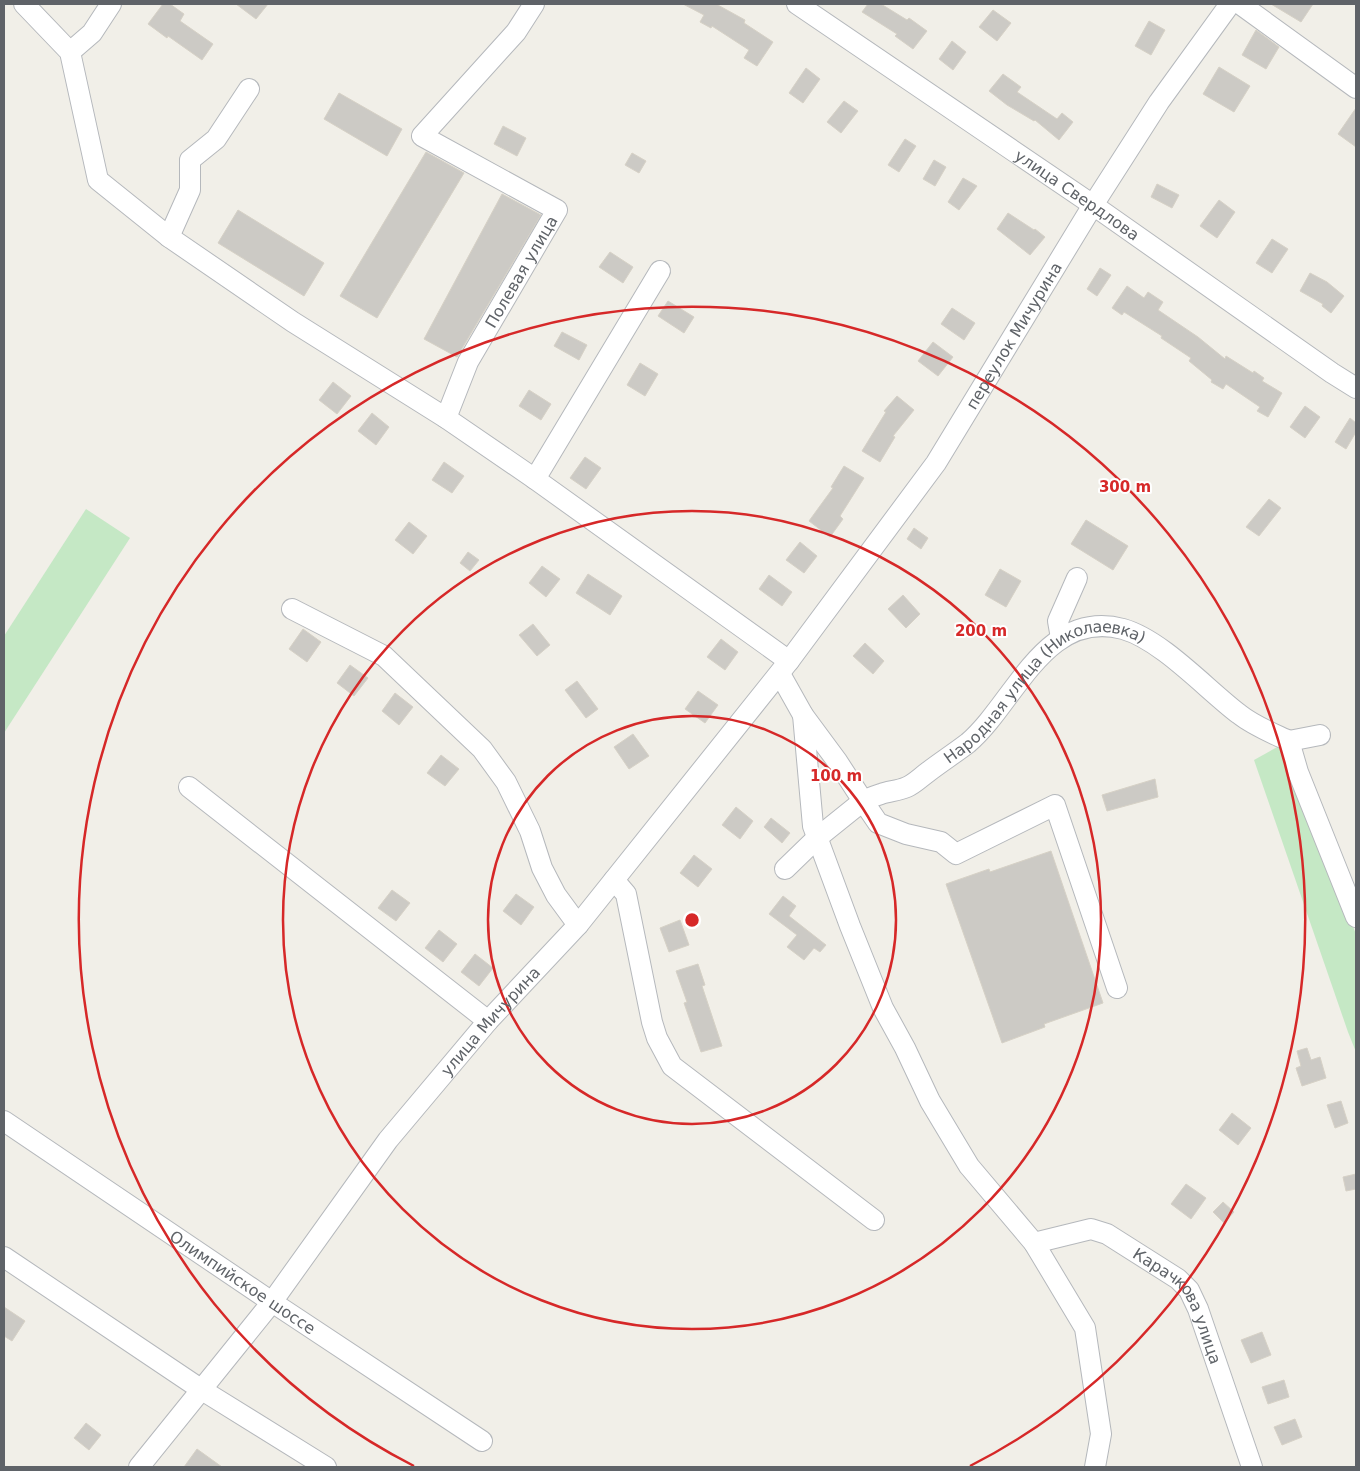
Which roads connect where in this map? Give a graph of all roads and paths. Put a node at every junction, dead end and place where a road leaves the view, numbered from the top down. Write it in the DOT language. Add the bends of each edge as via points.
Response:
graph roads {
  1 [pos="24,4"];
  2 [pos="111,4"];
  3 [pos="534,4"];
  4 [pos="797,4"];
  5 [pos="1230,4"];
  6 [pos="1240,4"];
  7 [pos="70,52"];
  8 [pos="1356,88"];
  9 [pos="249,89"];
  10 [pos="1093,205"];
  11 [pos="169,237"];
  12 [pos="660,271"];
  13 [pos="1356,388"];
  14 [pos="446,418"];
  15 [pos="535,479"];
  16 [pos="1077,578"];
  17 [pos="292,609"];
  18 [pos="1061,638"];
  19 [pos="784,667"];
  20 [pos="802,715"];
  21 [pos="1320,735"];
  22 [pos="1289,740"];
  23 [pos="189,787"];
  24 [pos="863,801"];
  25 [pos="817,838"];
  26 [pos="785,869"];
  27 [pos="614,880"];
  28 [pos="1355,913"];
  29 [pos="578,925"];
  30 [pos="1118,988"];
  31 [pos="488,1021"];
  32 [pos="4,1121"];
  33 [pos="874,1220"];
  34 [pos="1034,1243"];
  35 [pos="4,1257"];
  36 [pos="272,1302"];
  37 [pos="202,1390"];
  38 [pos="482,1440"];
  39 [pos="140,1467"];
  40 [pos="326,1467"];
  41 [pos="1096,1467"];
  42 [pos="1252,1467"];
  1 -- 7 [label="street"];
  2 -- 7 [label="street" via="92,33"];
  3 -- 14 [label="street, Полевая улица" via="516,32 422,136 557,210 468,362"];
  4 -- 10 [label="street, улица Свердлова"];
  5 -- 10 [label="street, переулок Мичурина" via="1159,102"];
  6 -- 8 [label="street"];
  7 -- 11 [label="street" via="98,180"];
  9 -- 11 [label="street" via="216,139 190,160 190,190"];
  10 -- 13 [label="street, улица Свердлова"];
  10 -- 19 [label="street, переулок Мичурина" via="936,463"];
  11 -- 14 [label="street" via="293,322"];
  12 -- 15 [label="street"];
  14 -- 15 [label="street"];
  15 -- 19 [label="street"];
  16 -- 18 [label="street" via="1058,621"];
  17 -- 29 [label="street" via="384,656 482,749 506,782 530,831 542,868 556,895"];
  18 -- 22 [label="street, Народная улица (Николаевка)" via="1093,626 1123,629 1149,641 1240,715"];
  18 -- 24 [label="street, Народная улица (Николаевка)" via="1024,674 969,742 908,787"];
  19 -- 20 [label="street"];
  19 -- 27 [label="street, улица Мичурина"];
  20 -- 24 [label="street"];
  20 -- 25 [label="street" via="813,826"];
  21 -- 22 [label="street"];
  22 -- 28 [label="street" via="1298,772"];
  23 -- 31 [label="street"];
  24 -- 25 [label="street, Народная улица (Николаевка)"];
  24 -- 30 [label="street" via="878,823 941,842 956,854 1055,805"];
  25 -- 26 [label="street, Народная улица (Николаевка)"];
  25 -- 34 [label="street" via="883,1008 930,1101 969,1166"];
  27 -- 29 [label="street, улица Мичурина"];
  27 -- 33 [label="street" via="626,894 652,1022 672,1066"];
  29 -- 31 [label="street, улица Мичурина"];
  31 -- 36 [label="street, улица Мичурина" via="388,1140"];
  32 -- 36 [label="street, Олимпийское шоссе"];
  34 -- 41 [label="street" via="1085,1328 1101,1434"];
  34 -- 42 [label="street, Карачкова улица" via="1091,1229 1122,1242 1178,1278 1189,1290 1198,1309"];
  35 -- 37 [label="street"];
  36 -- 37 [label="street, улица Мичурина"];
  36 -- 38 [label="street, Олимпийское шоссе"];
  37 -- 39 [label="street, улица Мичурина"];
  37 -- 40 [label="street"];
}
